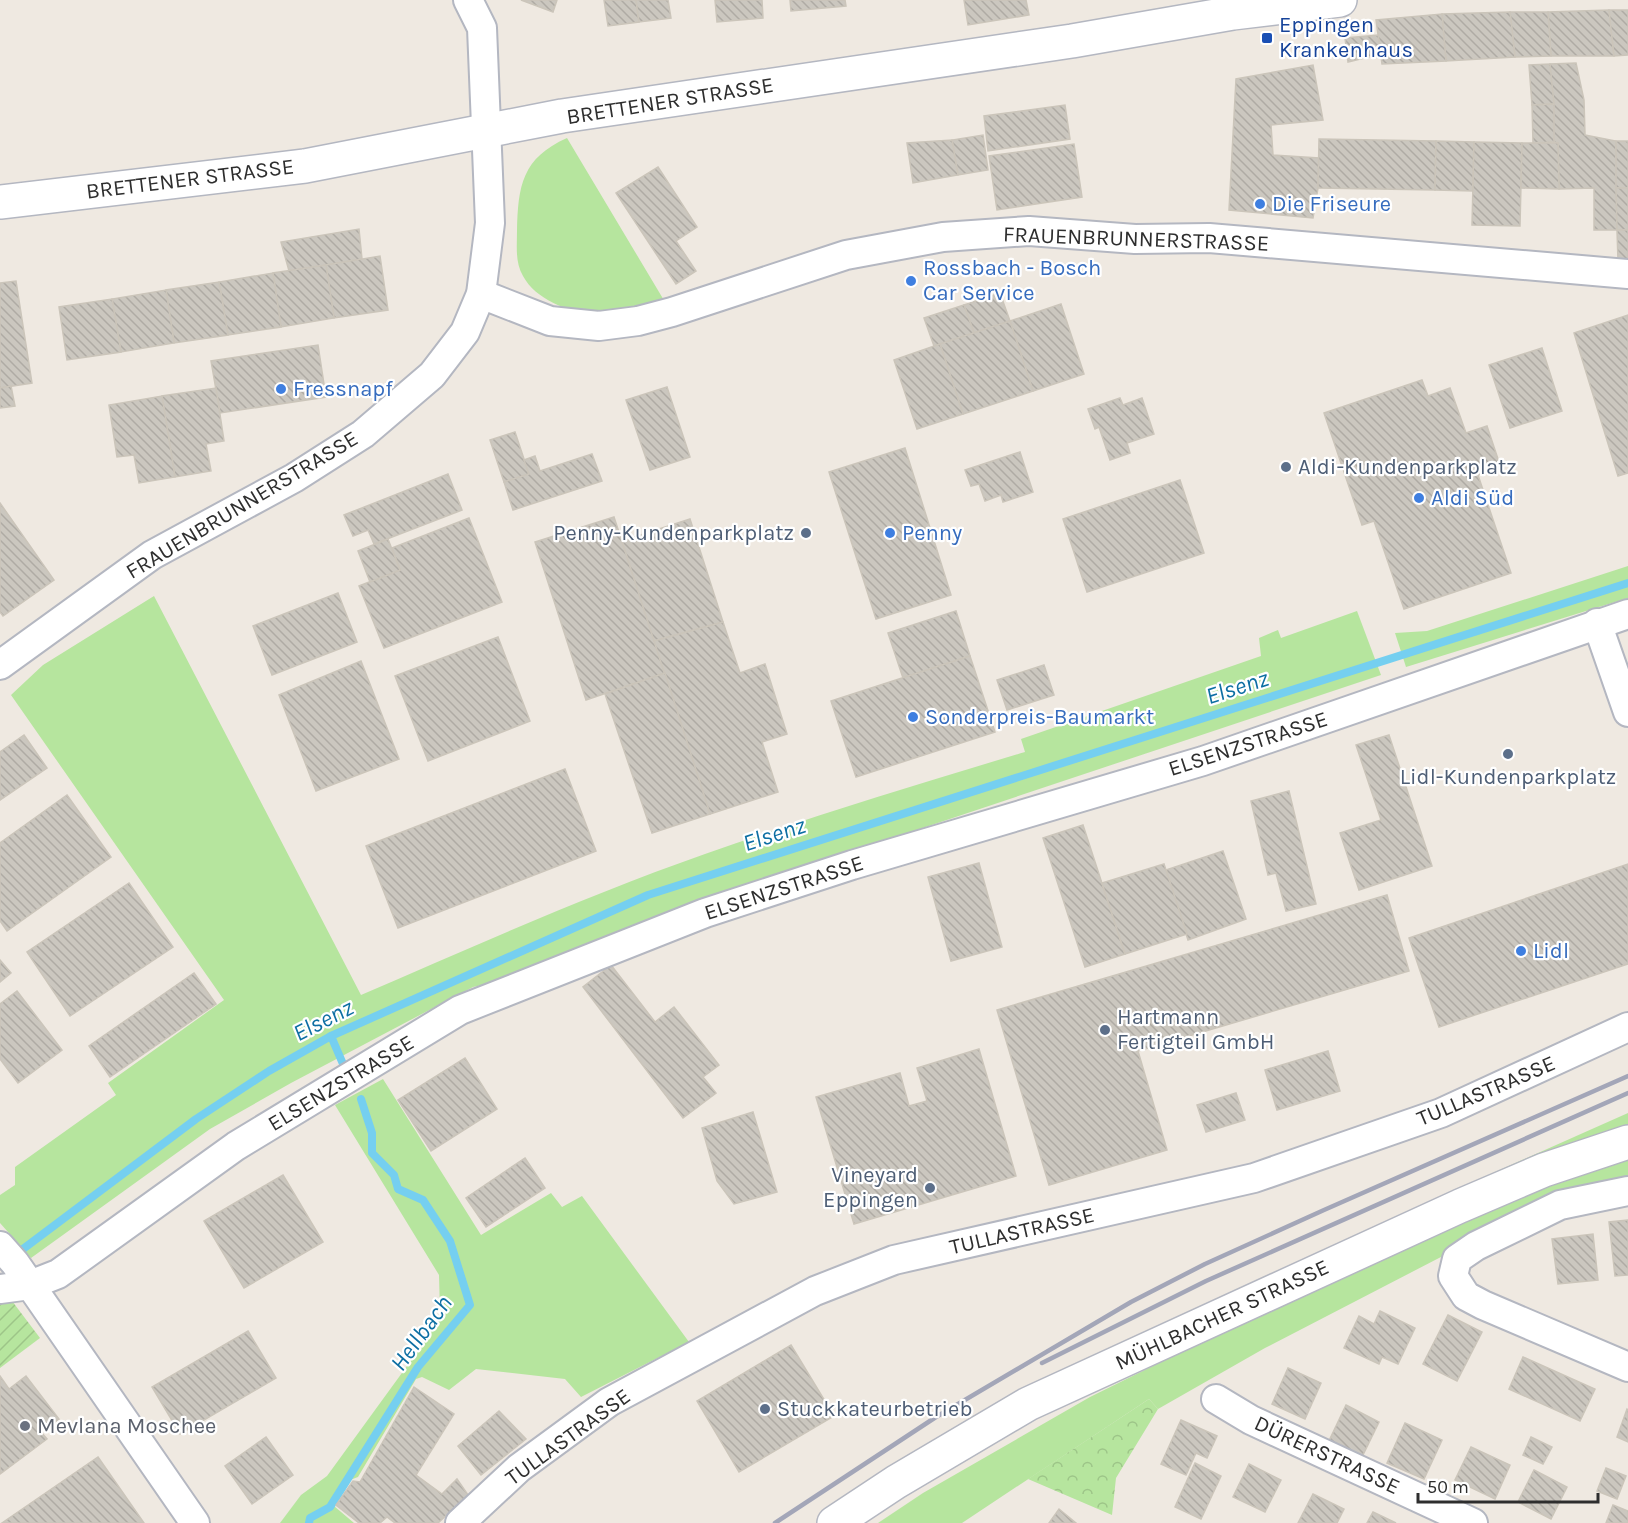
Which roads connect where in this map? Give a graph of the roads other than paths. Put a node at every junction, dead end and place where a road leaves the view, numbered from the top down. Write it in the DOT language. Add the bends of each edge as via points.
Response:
graph roads {
  1 [pos="468,0"];
  2 [pos="1340,0"];
  3 [pos="1299,2"];
  4 [pos="484,132"];
  5 [pos="0,202"];
  6 [pos="1628,274"];
  7 [pos="481,294"];
  8 [pos="1628,614"];
  9 [pos="1598,623"];
  10 [pos="0,664"];
  11 [pos="1628,712"];
  12 [pos="1628,1027"];
  13 [pos="1628,1142"];
  14 [pos="1628,1191"];
  15 [pos="15,1265"];
  16 [pos="0,1289"];
  17 [pos="1628,1367"];
  18 [pos="1216,1399"];
  19 [pos="195,1523"];
  20 [pos="460,1523"];
  21 [pos="834,1523"];
  22 [pos="1473,1523"];
  1 -- 4 [label="street, FRAUENBRUNNERSTRASSE" via="482,27"];
  2 -- 3 [label="street, BRETTENER STRASSE"];
  3 -- 4 [label="street, BRETTENER STRASSE"];
  4 -- 5 [label="street, BRETTENER STRASSE" via="304,166"];
  4 -- 7 [label="street, FRAUENBRUNNERSTRASSE" via="490,223"];
  6 -- 7 [label="street, FRAUENBRUNNERSTRASSE" via="1209,238 1135,239 1029,231 943,237 846,255 672,312 600,326 550,321"];
  7 -- 10 [label="street, FRAUENBRUNNERSTRASSE" via="465,332 432,375 363,434 294,478 152,555"];
  8 -- 9 [label="street, ELSENZSTRASSE"];
  9 -- 11 [label="street"];
  9 -- 15 [label="street, ELSENZSTRASSE" via="1203,761 705,913 460,1010 236,1146 58,1274"];
  12 -- 20 [label="street, TULLASTRASSE" via="1441,1113 1254,1178 894,1260 815,1291 609,1402 519,1468"];
  13 -- 21 [label="street, MÜHLBACHER STRASSE" via="1544,1170 1460,1206 1028,1404"];
  14 -- 17 [label="street" via="1560,1205 1476,1246 1457,1259 1453,1276 1467,1296 1483,1305"];
  15 -- 16 [label="street, ELSENZSTRASSE"];
  15 -- 19 [label="street"];
  18 -- 22 [label="street, DÜRERSTRASSE" via="1251,1420"];
}
